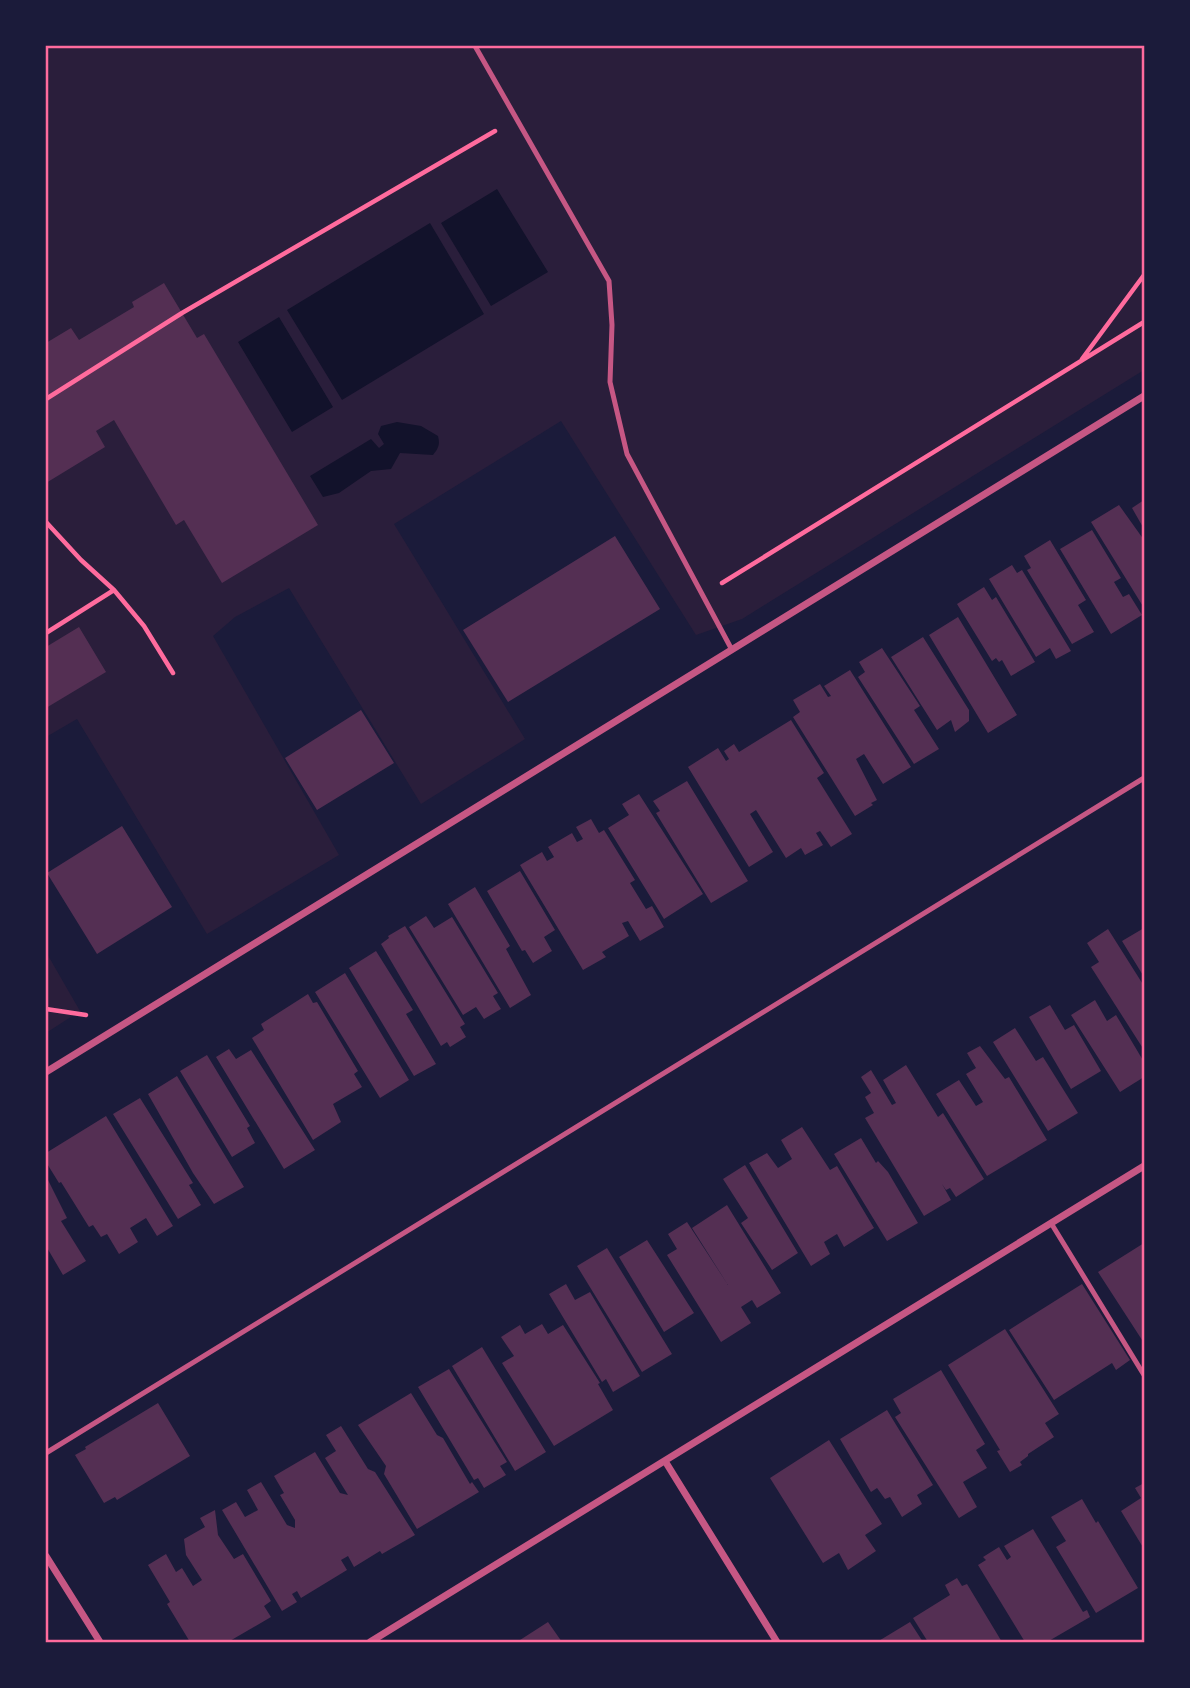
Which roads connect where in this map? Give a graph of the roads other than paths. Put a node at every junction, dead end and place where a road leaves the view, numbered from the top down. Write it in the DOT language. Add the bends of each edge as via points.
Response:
graph roads {
  1 [pos="475,46"];
  2 [pos="1144,396"];
  3 [pos="732,650"];
  4 [pos="1144,778"];
  5 [pos="46,1072"];
  6 [pos="1144,1166"];
  7 [pos="1051,1223"];
  8 [pos="1144,1375"];
  9 [pos="46,1453"];
  10 [pos="666,1461"];
  11 [pos="46,1556"];
  12 [pos="100,1643"];
  13 [pos="370,1643"];
  14 [pos="778,1643"];
  1 -- 3 [label="lane" via="609,281 610,382 627,454"];
  2 -- 3 [label="street"];
  3 -- 5 [label="street"];
  4 -- 9 [label="lane"];
  6 -- 7 [label="street"];
  7 -- 8 [label="lane"];
  7 -- 10 [label="street"];
  10 -- 13 [label="street"];
  10 -- 14 [label="street"];
  11 -- 12 [label="street"];
}
